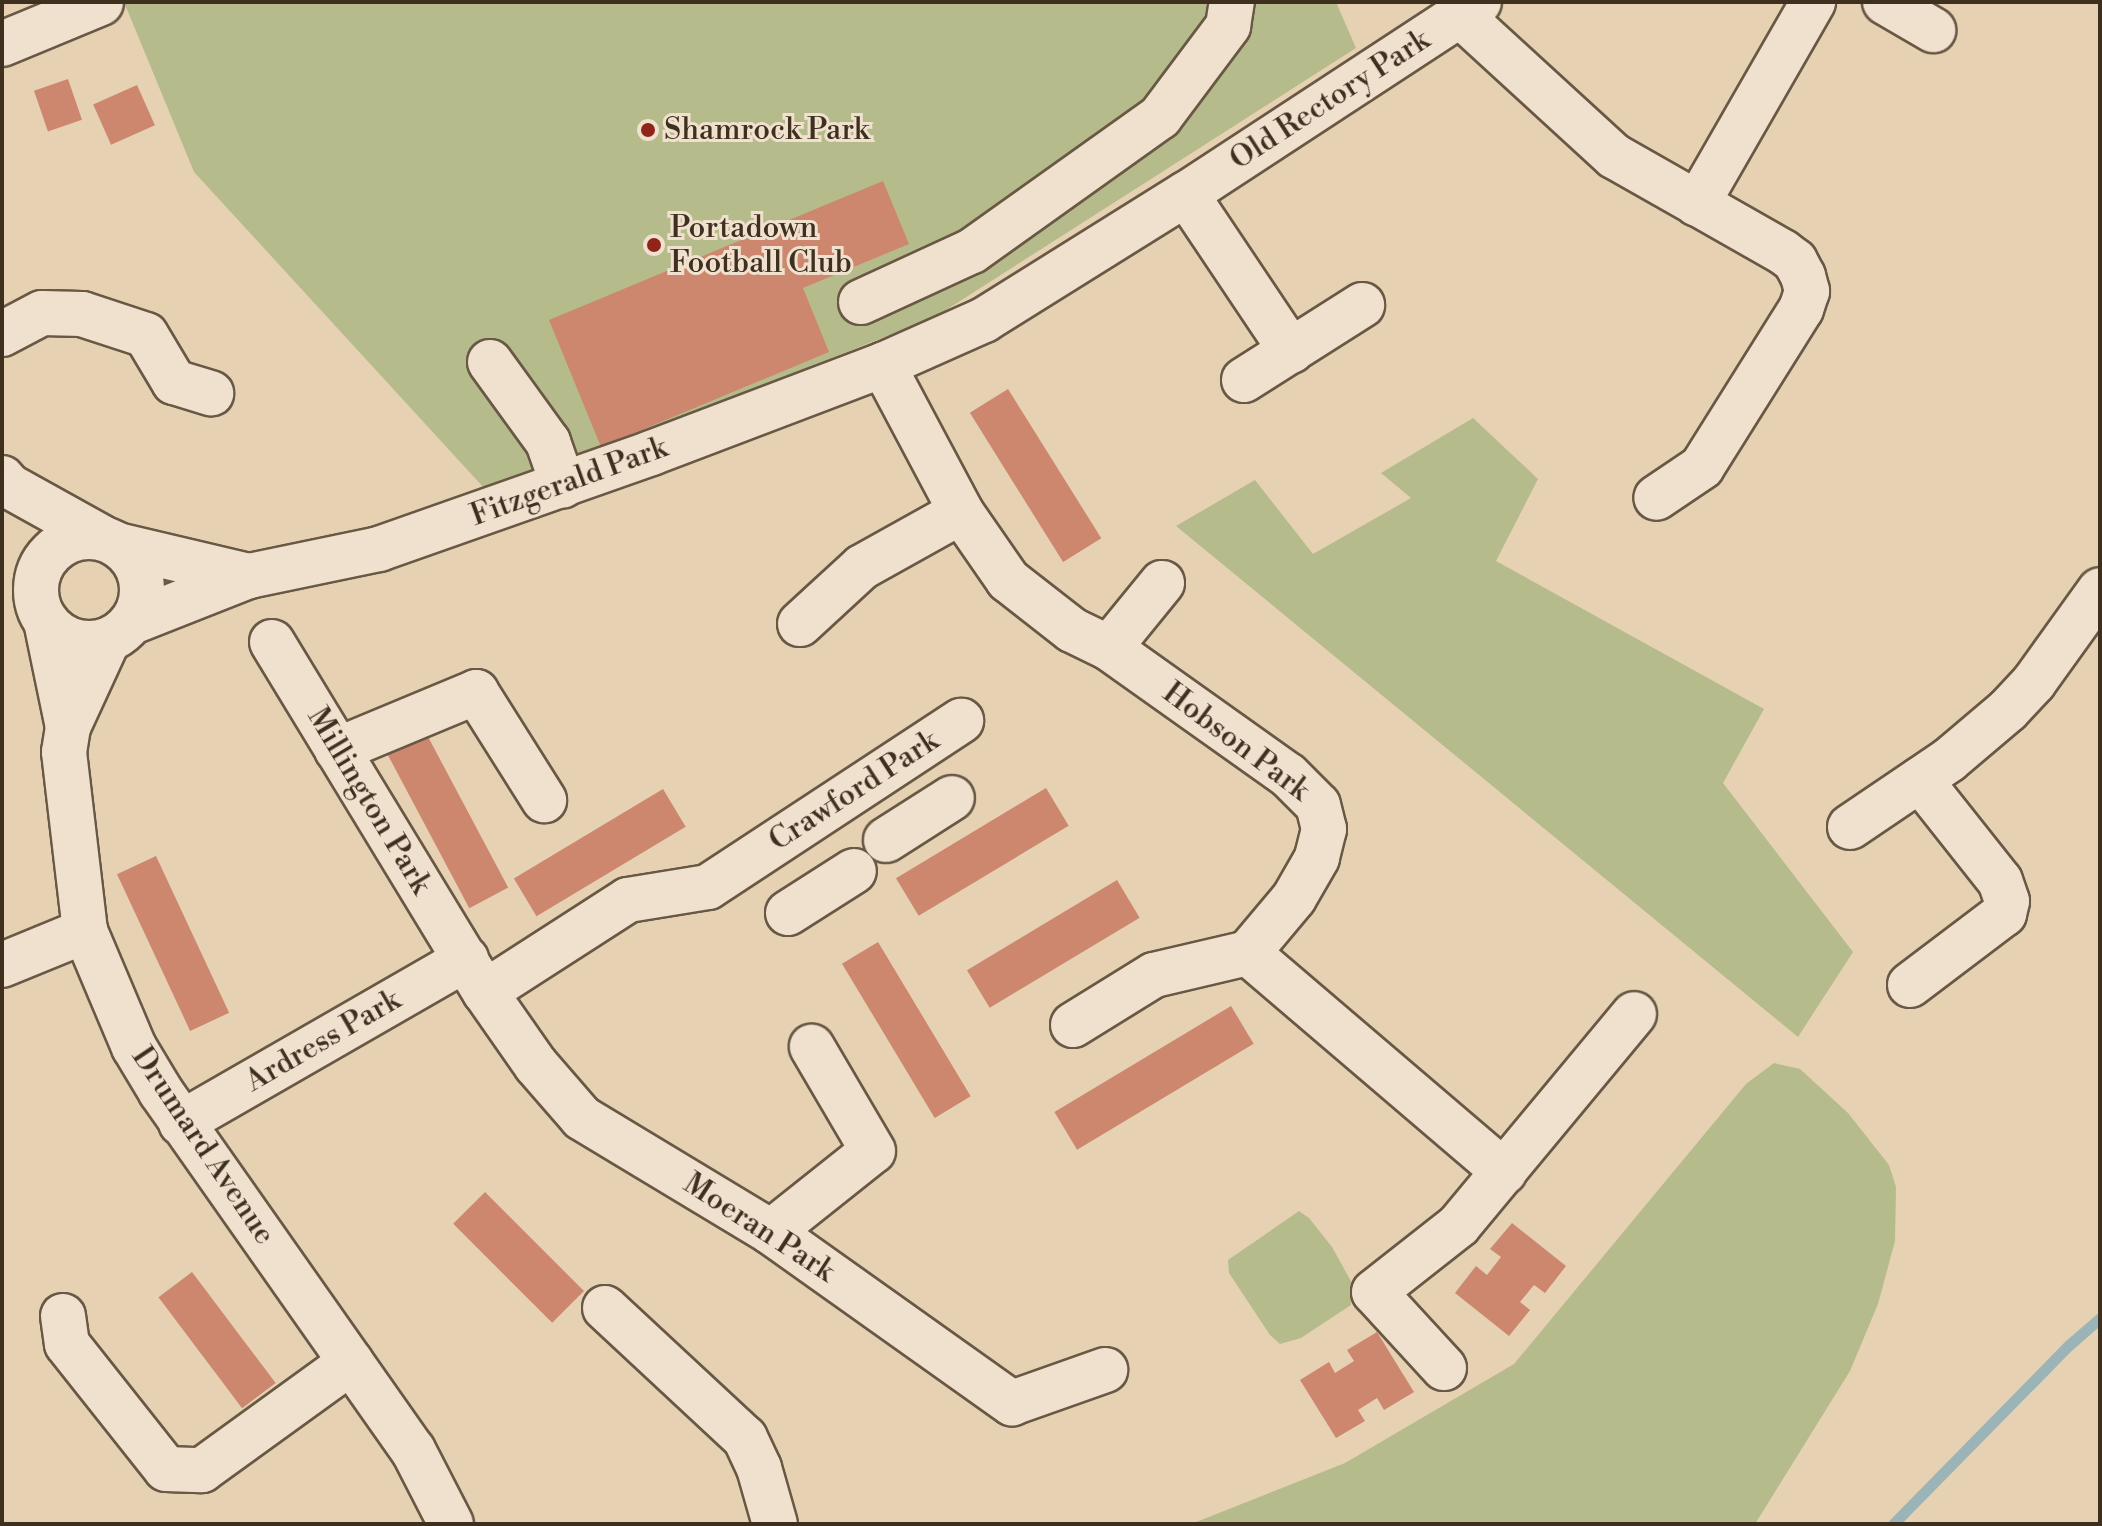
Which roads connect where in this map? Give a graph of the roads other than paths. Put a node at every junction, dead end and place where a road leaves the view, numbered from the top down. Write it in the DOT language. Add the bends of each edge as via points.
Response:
graph roads {
  1 [pos="1232,2"];
  2 [pos="1813,2"];
  3 [pos="1885,2"];
  4 [pos="101,3"];
  5 [pos="1469,9"];
  6 [pos="1933,30"];
  7 [pos="2,44"];
  8 [pos="1186,194"];
  9 [pos="1697,204"];
  10 [pos="972,251"];
  11 [pos="861,302"];
  12 [pos="1362,305"];
  13 [pos="1004,309"];
  14 [pos="2,334"];
  15 [pos="1291,351"];
  16 [pos="490,362"];
  17 [pos="883,365"];
  18 [pos="1244,380"];
  19 [pos="211,393"];
  20 [pos="5,482"];
  21 [pos="563,485"];
  22 [pos="1656,498"];
  23 [pos="961,512"];
  24 [pos="109,541"];
  25 [pos="37,576"];
  26 [pos="249,576"];
  27 [pos="1162,583"];
  28 [pos="2100,590"];
  29 [pos="46,621"];
  30 [pos="800,624"];
  31 [pos="120,631"];
  32 [pos="1109,648"];
  33 [pos="276,649"];
  34 [pos="961,721"];
  35 [pos="68,727"];
  36 [pos="337,750"];
  37 [pos="892,766"];
  38 [pos="1920,780"];
  39 [pos="544,800"];
  40 [pos="1850,827"];
  41 [pos="788,834"];
  42 [pos="886,840"];
  43 [pos="788,913"];
  44 [pos="85,931"];
  45 [pos="1248,953"];
  46 [pos="2,965"];
  47 [pos="475,976"];
  48 [pos="1910,985"];
  49 [pos="1634,1014"];
  50 [pos="1073,1025"];
  51 [pos="812,1047"];
  52 [pos="181,1123"];
  53 [pos="1504,1172"];
  54 [pos="771,1232"];
  55 [pos="605,1308"];
  56 [pos="63,1316"];
  57 [pos="351,1362"];
  58 [pos="1444,1368"];
  59 [pos="1105,1370"];
  60 [pos="451,1524"];
  61 [pos="775,1524"];
  1 -- 10 [label="street" via="1228,26 1160,117"];
  2 -- 9 [label="street"];
  3 -- 6 [label="street"];
  4 -- 7 [label="street"];
  5 -- 8 [label="street, Old Rectory Park"];
  5 -- 9 [label="street, Old Rectory Park" via="1614,156"];
  8 -- 13 [label="street, Old Rectory Park"];
  8 -- 15 [label="street"];
  9 -- 22 [label="street, Old Rectory Park" via="1795,261 1807,291 1791,327 1702,467"];
  10 -- 11 [label="street"];
  10 -- 13 [label="street"];
  12 -- 15 [label="street"];
  13 -- 17 [label="street, Old Rectory Park"];
  14 -- 19 [label="street" via="42,313 82,314 146,335 174,382"];
  15 -- 18 [label="street"];
  16 -- 21 [label="street" via="548,442"];
  17 -- 21 [label="street, Fitzgerald Park"];
  17 -- 23 [label="street, Hobson Park"];
  20 -- 24 [label="street"];
  20 -- 25 [label="street"];
  21 -- 26 [label="street, Fitzgerald Park" via="379,549"];
  23 -- 30 [label="street" via="862,567"];
  23 -- 32 [label="street, Hobson Park" via="1008,580 1072,630"];
  24 -- 25 [label="street" via="68,540 49,555"];
  24 -- 26 [label="street, Fitzgerald Park"];
  24 -- 31 [label="street" via="131,556 143,590"];
  25 -- 29 [label="street" via="38,608"];
  26 -- 31 [label="street, Fitzgerald Park"];
  27 -- 32 [label="street"];
  28 -- 38 [label="street" via="2008,710"];
  29 -- 31 [label="street" via="74,641"];
  29 -- 35 [label="street, Drumard Avenue"];
  31 -- 35 [label="street, Drumard Avenue"];
  32 -- 45 [label="street, Hobson Park" via="1288,775 1318,805 1324,829 1317,858 1294,898"];
  33 -- 36 [label="street, Millington Park"];
  34 -- 37 [label="street, Crawford Park"];
  35 -- 44 [label="street, Drumard Avenue" via="64,752"];
  36 -- 39 [label="street" via="476,692"];
  36 -- 47 [label="street, Millington Park"];
  37 -- 41 [label="street, Crawford Park"];
  37 -- 42 [label="street" via="938,806"];
  38 -- 40 [label="street"];
  38 -- 48 [label="street" via="2000,881 2007,901 2004,914"];
  41 -- 43 [label="street" via="839,880"];
  41 -- 47 [label="street, Crawford Park" via="708,887 628,900"];
  44 -- 46 [label="street"];
  44 -- 52 [label="street, Drumard Avenue" via="134,1047"];
  45 -- 50 [label="street" via="1154,975"];
  45 -- 53 [label="street"];
  47 -- 52 [label="street, Ardress Park"];
  47 -- 54 [label="street, Moeran Park" via="536,1065 582,1118"];
  49 -- 53 [label="street"];
  51 -- 54 [label="street" via="873,1151"];
  52 -- 57 [label="street, Drumard Avenue"];
  53 -- 58 [label="street" via="1459,1225 1374,1292"];
  54 -- 59 [label="street, Moeran Park" via="1012,1403"];
  55 -- 61 [label="street" via="745,1438"];
  56 -- 57 [label="street" via="67,1344 166,1469 202,1470"];
  57 -- 60 [label="street, Drumard Avenue" via="413,1450"];
}
